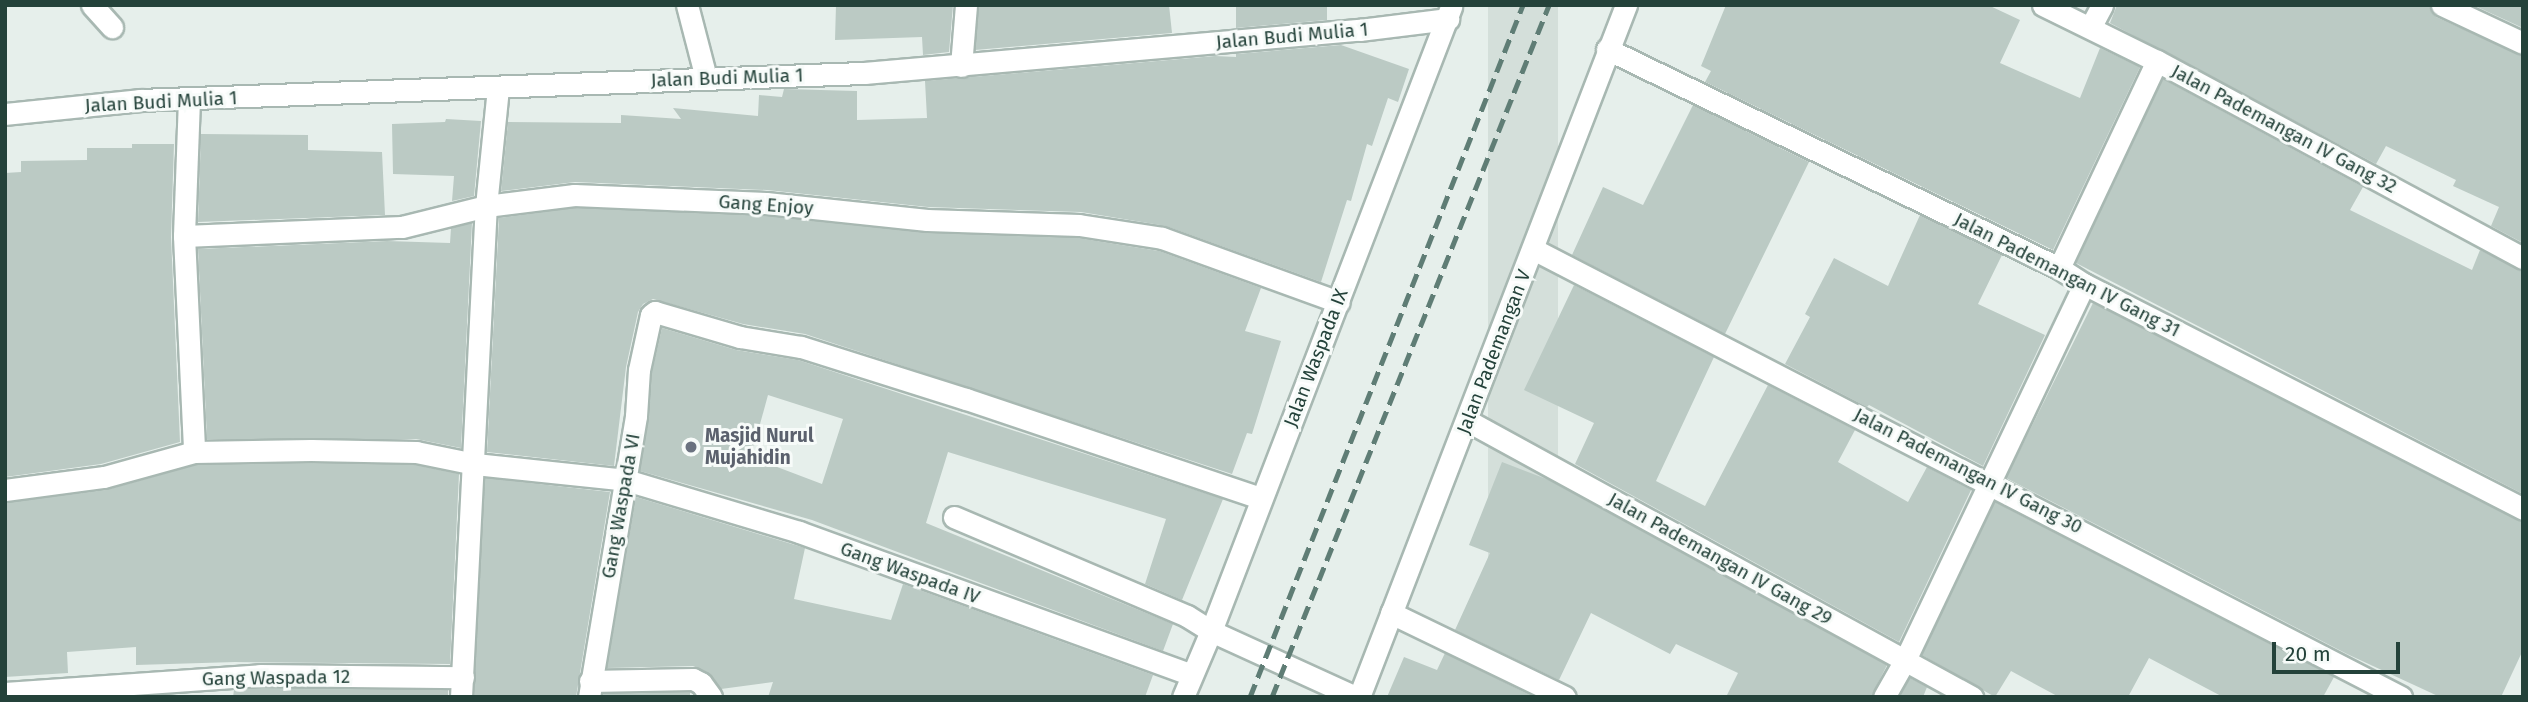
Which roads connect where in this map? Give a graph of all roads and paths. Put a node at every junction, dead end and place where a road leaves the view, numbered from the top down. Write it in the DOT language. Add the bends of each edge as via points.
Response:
graph roads {
  1 [pos="92,5"];
  2 [pos="687,5"];
  3 [pos="966,5"];
  4 [pos="1626,5"];
  5 [pos="2043,5"];
  6 [pos="2102,5"];
  7 [pos="2442,5"];
  8 [pos="1450,12"];
  9 [pos="2091,26"];
  10 [pos="111,27"];
  11 [pos="2523,43"];
  12 [pos="1607,49"];
  13 [pos="2157,61"];
  14 [pos="961,66"];
  15 [pos="706,78"];
  16 [pos="498,88"];
  17 [pos="189,99"];
  18 [pos="5,114"];
  19 [pos="486,206"];
  20 [pos="184,236"];
  21 [pos="1533,249"];
  22 [pos="2523,258"];
  23 [pos="2059,268"];
  24 [pos="2084,284"];
  25 [pos="1339,302"];
  26 [pos="1468,421"];
  27 [pos="194,452"];
  28 [pos="475,464"];
  29 [pos="626,480"];
  30 [pos="1989,481"];
  31 [pos="5,490"];
  32 [pos="1261,498"];
  33 [pos="2523,509"];
  34 [pos="954,517"];
  35 [pos="1391,613"];
  36 [pos="1211,631"];
  37 [pos="1905,660"];
  38 [pos="1191,675"];
  39 [pos="462,687"];
  40 [pos="196,688"];
  41 [pos="590,689"];
  42 [pos="5,693"];
  43 [pos="711,697"];
  44 [pos="1182,697"];
  45 [pos="1357,697"];
  46 [pos="1565,697"];
  47 [pos="1884,697"];
  48 [pos="1972,697"];
  49 [pos="2401,697"];
  1 -- 10 [label="street"];
  2 -- 15 [label="street"];
  3 -- 14 [label="street"];
  4 -- 12 [label="street, Jalan Pademangan V"];
  5 -- 9 [label="street, Jalan Pademangan IV Gang 32"];
  6 -- 9 [label="street"];
  7 -- 11 [label="street"];
  8 -- 14 [label="street, Jalan Budi Mulia 1"];
  8 -- 25 [label="street, Jalan Waspada IX"];
  9 -- 13 [label="street, Jalan Pademangan IV Gang 32"];
  12 -- 21 [label="street, Jalan Pademangan V"];
  12 -- 23 [label="street, Jalan Pademangan IV Gang 31"];
  13 -- 22 [label="street, Jalan Pademangan IV Gang 32"];
  13 -- 23 [label="street"];
  14 -- 15 [label="street, Jalan Budi Mulia 1"];
  15 -- 16 [label="street, Jalan Budi Mulia 1"];
  16 -- 17 [label="street, Jalan Budi Mulia 1"];
  16 -- 19 [label="street"];
  17 -- 18 [label="street, Jalan Budi Mulia 1"];
  17 -- 20 [label="street"];
  19 -- 20 [label="street, Gang Enjoy" via="402,227"];
  19 -- 25 [label="street, Gang Enjoy" via="574,195 766,203 927,220 1079,225 1162,238"];
  19 -- 28 [label="street"];
  20 -- 27 [label="street"];
  21 -- 26 [label="street, Jalan Pademangan V"];
  21 -- 30 [label="street, Jalan Pademangan IV Gang 30"];
  23 -- 24 [label="street, Jalan Pademangan IV Gang 31"];
  24 -- 30 [label="street"];
  24 -- 33 [label="street, Jalan Pademangan IV Gang 31"];
  25 -- 32 [label="street, Jalan Waspada IX"];
  26 -- 35 [label="street, Jalan Pademangan V"];
  26 -- 37 [label="street, Jalan Pademangan IV Gang 29"];
  27 -- 28 [label="street, Gang Waspada IV" via="416,453"];
  27 -- 31 [label="street, Gang Waspada IV" via="104,477"];
  28 -- 29 [label="street, Gang Waspada IV"];
  28 -- 39 [label="street"];
  29 -- 32 [label="street, Gang Waspada VI" via="639,370 651,315 661,312 740,337 801,347"];
  29 -- 38 [label="street, Gang Waspada IV" via="799,532"];
  29 -- 41 [label="street, Gang Waspada VI"];
  30 -- 37 [label="street"];
  30 -- 49 [label="street, Jalan Pademangan IV Gang 30"];
  32 -- 36 [label="street, Jalan Waspada IX"];
  34 -- 36 [label="street" via="1187,616"];
  35 -- 45 [label="street, Jalan Pademangan V"];
  35 -- 46 [label="street"];
  36 -- 38 [label="street, Jalan Waspada IX"];
  36 -- 45 [label="street"];
  37 -- 47 [label="street"];
  37 -- 48 [label="street, Jalan Pademangan IV Gang 29"];
  38 -- 44 [label="street, Jalan Waspada IX"];
  39 -- 40 [label="street, Gang Waspada 12" via="260,675"];
  40 -- 42 [label="street, Gang Waspada 12"];
  41 -- 43 [label="street" via="693,679"];
}
